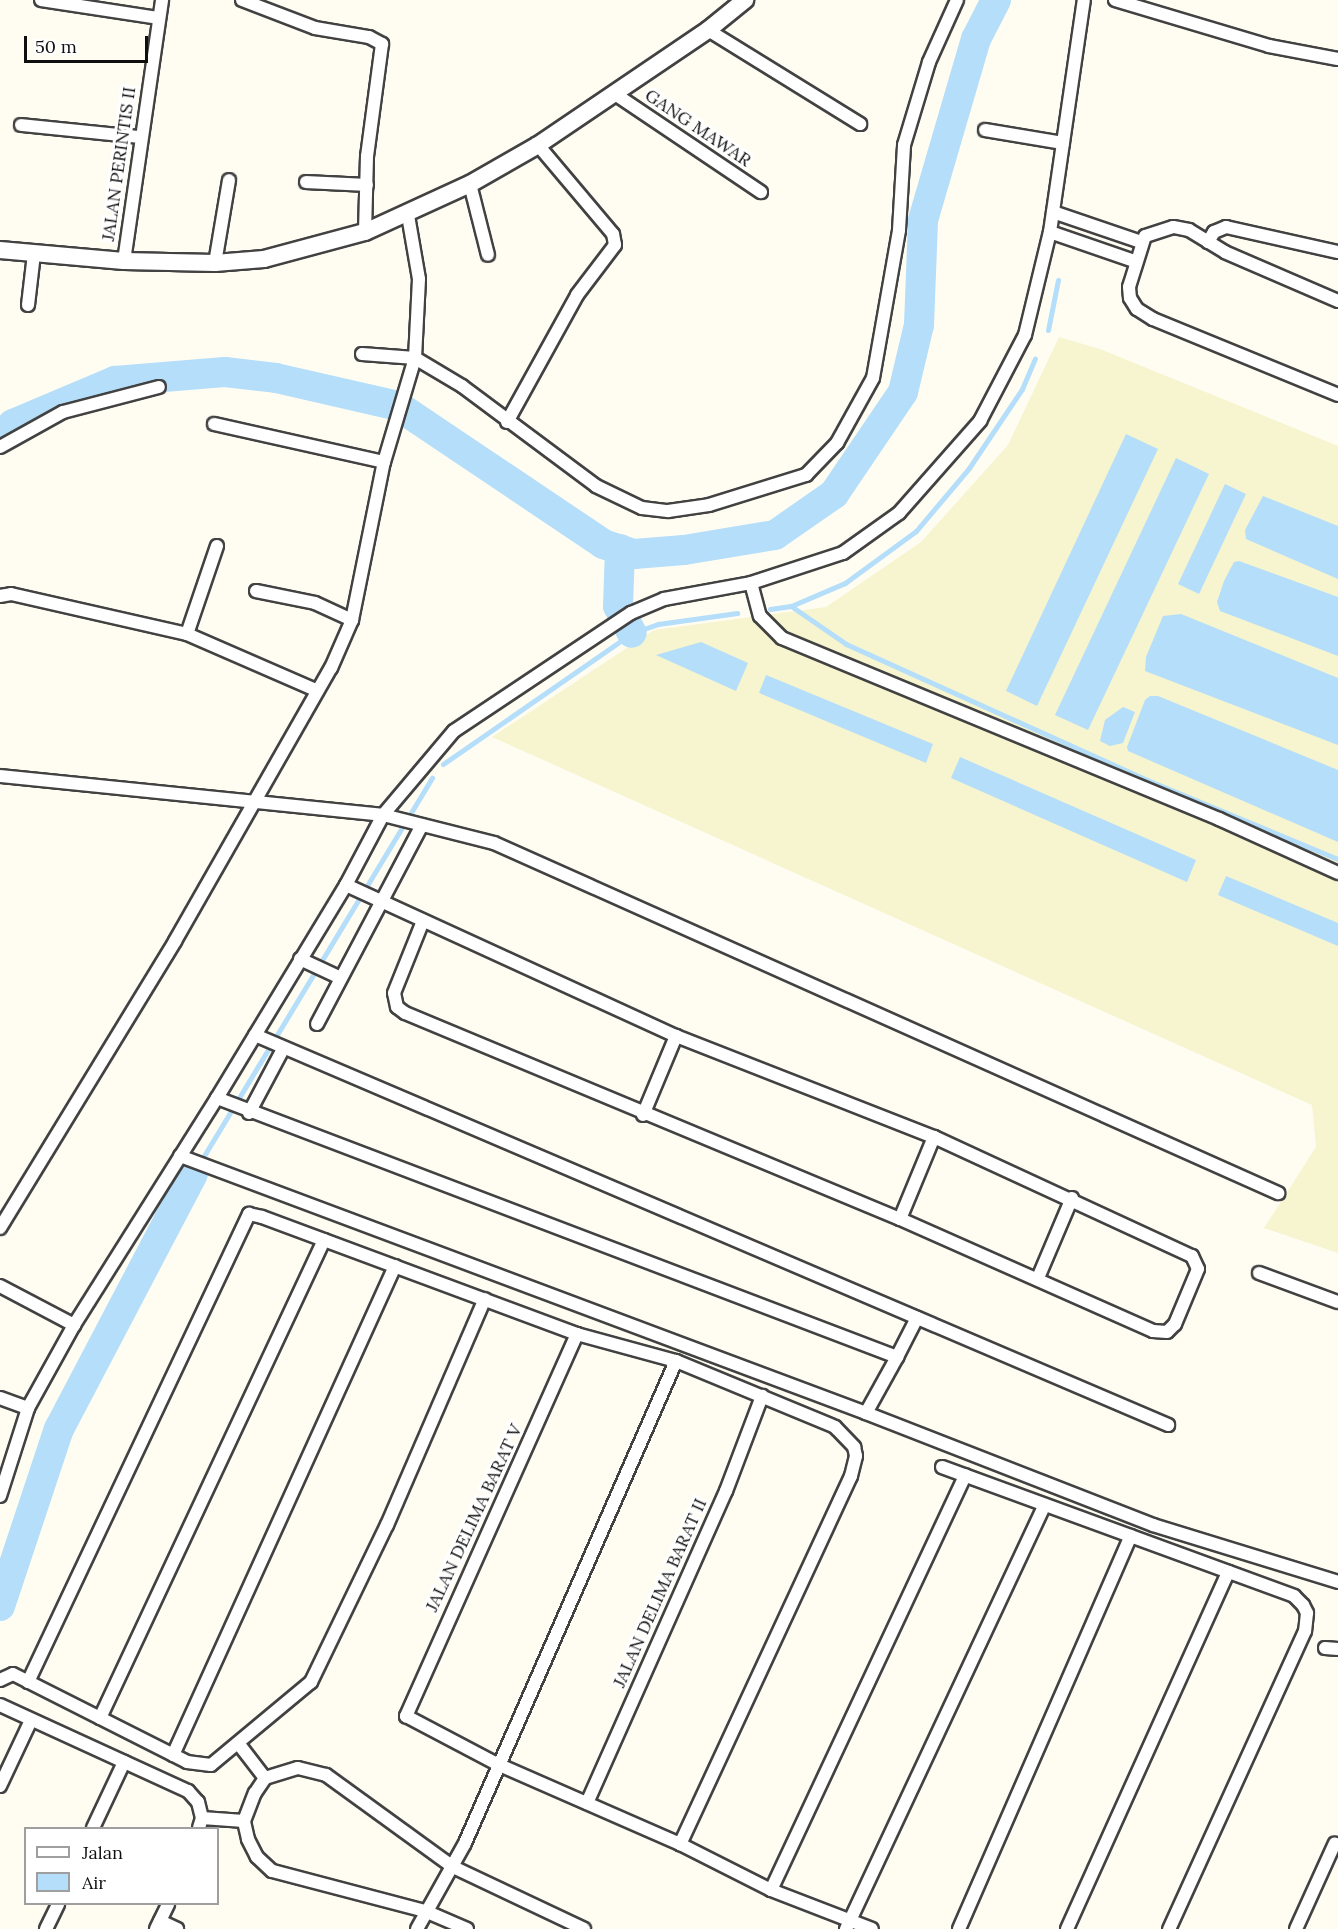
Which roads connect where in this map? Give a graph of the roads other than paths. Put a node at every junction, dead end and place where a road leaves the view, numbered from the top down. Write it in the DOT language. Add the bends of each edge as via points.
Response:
graph roads {
  1 [pos="41,0"];
  2 [pos="162,0"];
  3 [pos="745,0"];
  4 [pos="957,0"];
  5 [pos="1084,0"];
  6 [pos="1114,0"];
  7 [pos="251,1"];
  8 [pos="158,18"];
  9 [pos="708,30"];
  10 [pos="1338,59"];
  11 [pos="615,94"];
  12 [pos="860,124"];
  13 [pos="21,125"];
  14 [pos="985,130"];
  15 [pos="139,136"];
  16 [pos="1063,143"];
  17 [pos="538,145"];
  18 [pos="230,180"];
  19 [pos="306,182"];
  20 [pos="470,184"];
  21 [pos="367,185"];
  22 [pos="761,192"];
  23 [pos="1053,212"];
  24 [pos="408,215"];
  25 [pos="365,232"];
  26 [pos="1050,232"];
  27 [pos="1141,242"];
  28 [pos="1208,242"];
  29 [pos="0,250"];
  30 [pos="1338,252"];
  31 [pos="34,254"];
  32 [pos="488,255"];
  33 [pos="124,261"];
  34 [pos="1134,261"];
  35 [pos="215,263"];
  36 [pos="1338,301"];
  37 [pos="28,305"];
  38 [pos="362,354"];
  39 [pos="415,358"];
  40 [pos="159,387"];
  41 [pos="1338,395"];
  42 [pos="507,422"];
  43 [pos="214,424"];
  44 [pos="0,447"];
  45 [pos="384,462"];
  46 [pos="217,546"];
  47 [pos="751,583"];
  48 [pos="256,591"];
  49 [pos="0,596"];
  50 [pos="352,620"];
  51 [pos="187,634"];
  52 [pos="316,690"];
  53 [pos="0,776"];
  54 [pos="250,804"];
  55 [pos="383,815"];
  56 [pos="419,824"];
  57 [pos="1338,873"];
  58 [pos="346,885"];
  59 [pos="377,900"];
  60 [pos="423,921"];
  61 [pos="300,959"];
  62 [pos="341,978"];
  63 [pos="317,1024"];
  64 [pos="676,1036"];
  65 [pos="270,1043"];
  66 [pos="234,1106"];
  67 [pos="642,1115"];
  68 [pos="934,1137"];
  69 [pos="191,1160"];
  70 [pos="1278,1193"];
  71 [pos="1072,1198"];
  72 [pos="900,1219"];
  73 [pos="0,1228"];
  74 [pos="324,1240"];
  75 [pos="395,1266"];
  76 [pos="1259,1273"];
  77 [pos="1038,1278"];
  78 [pos="0,1286"];
  79 [pos="485,1299"];
  80 [pos="1338,1302"];
  81 [pos="916,1318"];
  82 [pos="75,1325"];
  83 [pos="577,1334"];
  84 [pos="897,1357"];
  85 [pos="675,1361"];
  86 [pos="762,1396"];
  87 [pos="0,1398"];
  88 [pos="28,1408"];
  89 [pos="866,1413"];
  90 [pos="1168,1425"];
  91 [pos="942,1467"];
  92 [pos="965,1475"];
  93 [pos="0,1496"];
  94 [pos="1045,1505"];
  95 [pos="1131,1536"];
  96 [pos="1228,1572"];
  97 [pos="1338,1582"];
  98 [pos="0,1680"];
  99 [pos="28,1682"];
  100 [pos="0,1705"];
  101 [pos="100,1718"];
  102 [pos="31,1720"];
  103 [pos="238,1743"];
  104 [pos="173,1755"];
  105 [pos="124,1762"];
  106 [pos="497,1764"];
  107 [pos="265,1778"];
  108 [pos="0,1786"];
  109 [pos="586,1803"];
  110 [pos="244,1821"];
  111 [pos="200,1823"];
  112 [pos="93,1827"];
  113 [pos="1335,1843"];
  114 [pos="680,1844"];
  115 [pos="453,1867"];
  116 [pos="771,1890"];
  117 [pos="58,1905"];
  118 [pos="168,1905"];
  119 [pos="424,1911"];
  120 [pos="848,1924"];
  121 [pos="158,1925"];
  122 [pos="46,1929"];
  123 [pos="177,1929"];
  124 [pos="417,1929"];
  125 [pos="467,1929"];
  126 [pos="584,1929"];
  127 [pos="872,1929"];
  128 [pos="959,1929"];
  129 [pos="1067,1929"];
  130 [pos="1168,1929"];
  131 [pos="1296,1929"];
  1 -- 8 [label="street"];
  2 -- 8 [label="street, JALAN PERINTIS II"];
  3 -- 9 [label="street"];
  4 -- 42 [label="street" via="929,62 904,145 899,230 873,378 837,443 806,475 709,505 668,512 642,508 596,486"];
  5 -- 16 [label="street"];
  6 -- 10 [label="street" via="1269,46"];
  7 -- 21 [label="street" via="307,26 369,37 382,44 367,156"];
  8 -- 15 [label="street, JALAN PERINTIS II"];
  9 -- 11 [label="street"];
  9 -- 12 [label="street"];
  11 -- 17 [label="street"];
  11 -- 22 [label="street, GANG MAWAR"];
  13 -- 15 [label="street"];
  14 -- 16 [label="street"];
  15 -- 33 [label="street, JALAN PERINTIS II"];
  16 -- 23 [label="street"];
  17 -- 20 [label="street"];
  17 -- 42 [label="street" via="613,234 615,245 571,305"];
  18 -- 35 [label="street"];
  19 -- 21 [label="street"];
  20 -- 24 [label="street"];
  20 -- 32 [label="street"];
  21 -- 25 [label="street"];
  23 -- 26 [label="street"];
  23 -- 27 [label="street"];
  24 -- 25 [label="street"];
  24 -- 39 [label="street" via="419,279"];
  25 -- 35 [label="street" via="264,259"];
  26 -- 34 [label="street"];
  26 -- 47 [label="street" via="1025,334 1011,369 980,421 923,489 871,536 843,553"];
  27 -- 28 [label="street" via="1155,230 1173,227 1189,230"];
  27 -- 34 [label="street"];
  28 -- 30 [label="street" via="1214,232 1226,227"];
  28 -- 36 [label="street"];
  29 -- 31 [label="street"];
  31 -- 33 [label="street"];
  31 -- 37 [label="street"];
  33 -- 35 [label="street"];
  34 -- 41 [label="street" via="1129,287 1137,309"];
  38 -- 39 [label="street"];
  39 -- 42 [label="street" via="462,386"];
  39 -- 45 [label="street"];
  40 -- 44 [label="street" via="63,412"];
  43 -- 45 [label="street"];
  45 -- 50 [label="street"];
  46 -- 51 [label="street"];
  47 -- 55 [label="street" via="664,599 615,623 454,731"];
  47 -- 57 [label="street" via="760,616 782,638 1219,819"];
  48 -- 50 [label="street" via="315,603"];
  49 -- 51 [label="street" via="11,594"];
  50 -- 52 [label="street" via="331,668"];
  51 -- 52 [label="street"];
  52 -- 54 [label="street"];
  53 -- 54 [label="street"];
  54 -- 55 [label="street"];
  54 -- 73 [label="street" via="175,941"];
  55 -- 56 [label="street"];
  55 -- 58 [label="street"];
  56 -- 59 [label="street"];
  56 -- 70 [label="street" via="494,843"];
  58 -- 59 [label="street"];
  58 -- 61 [label="street"];
  59 -- 60 [label="street"];
  59 -- 62 [label="street"];
  60 -- 64 [label="street"];
  60 -- 67 [label="street" via="394,993 397,1006"];
  61 -- 62 [label="street"];
  61 -- 65 [label="street"];
  62 -- 63 [label="street"];
  64 -- 67 [label="street"];
  64 -- 68 [label="street"];
  65 -- 66 [label="street"];
  65 -- 66 [label="street"];
  65 -- 81 [label="street"];
  66 -- 69 [label="street"];
  66 -- 84 [label="street"];
  67 -- 72 [label="street"];
  68 -- 71 [label="street"];
  68 -- 72 [label="street"];
  69 -- 82 [label="street"];
  69 -- 89 [label="street"];
  71 -- 77 [label="street"];
  71 -- 77 [label="street" via="1196,1259 1198,1269 1175,1324 1167,1332 1153,1331"];
  72 -- 77 [label="street"];
  74 -- 75 [label="street"];
  74 -- 99 [label="street" via="249,1214"];
  74 -- 101 [label="street"];
  75 -- 79 [label="street"];
  75 -- 104 [label="street"];
  76 -- 80 [label="street"];
  78 -- 82 [label="street"];
  79 -- 83 [label="street"];
  79 -- 103 [label="street" via="387,1525 310,1682"];
  81 -- 84 [label="street"];
  81 -- 90 [label="street"];
  82 -- 88 [label="street"];
  83 -- 85 [label="street"];
  83 -- 106 [label="street, JALAN DELIMA BARAT V" via="406,1716"];
  84 -- 89 [label="street"];
  85 -- 86 [label="street"];
  85 -- 106 [label="street"];
  86 -- 109 [label="street, JALAN DELIMA BARAT II" via="726,1491"];
  86 -- 114 [label="street" via="835,1426 854,1447 856,1456 851,1476"];
  87 -- 88 [label="street"];
  88 -- 93 [label="street"];
  89 -- 97 [label="street" via="1153,1525"];
  91 -- 92 [label="street"];
  92 -- 94 [label="street"];
  92 -- 116 [label="street"];
  94 -- 95 [label="street"];
  94 -- 120 [label="street"];
  95 -- 96 [label="street"];
  95 -- 128 [label="street"];
  96 -- 129 [label="street"];
  96 -- 130 [label="street" via="1294,1596 1303,1605 1307,1621"];
  98 -- 99 [label="street" via="13,1674"];
  99 -- 101 [label="street"];
  100 -- 102 [label="street"];
  101 -- 104 [label="street"];
  102 -- 105 [label="street"];
  102 -- 108 [label="street"];
  103 -- 104 [label="street" via="211,1765 201,1766"];
  103 -- 107 [label="street"];
  105 -- 111 [label="street" via="188,1791 198,1802"];
  105 -- 112 [label="street"];
  106 -- 109 [label="street"];
  106 -- 115 [label="street"];
  107 -- 110 [label="street"];
  107 -- 115 [label="street" via="298,1768 326,1775"];
  109 -- 114 [label="street"];
  110 -- 111 [label="street"];
  110 -- 119 [label="street" via="257,1857 272,1871"];
  113 -- 131 [label="street"];
  114 -- 116 [label="street"];
  115 -- 119 [label="street"];
  115 -- 126 [label="street"];
  116 -- 120 [label="street"];
  117 -- 122 [label="street"];
  118 -- 121 [label="street"];
  119 -- 124 [label="street"];
  119 -- 125 [label="street"];
  120 -- 127 [label="street"];
  121 -- 123 [label="street"];
}
